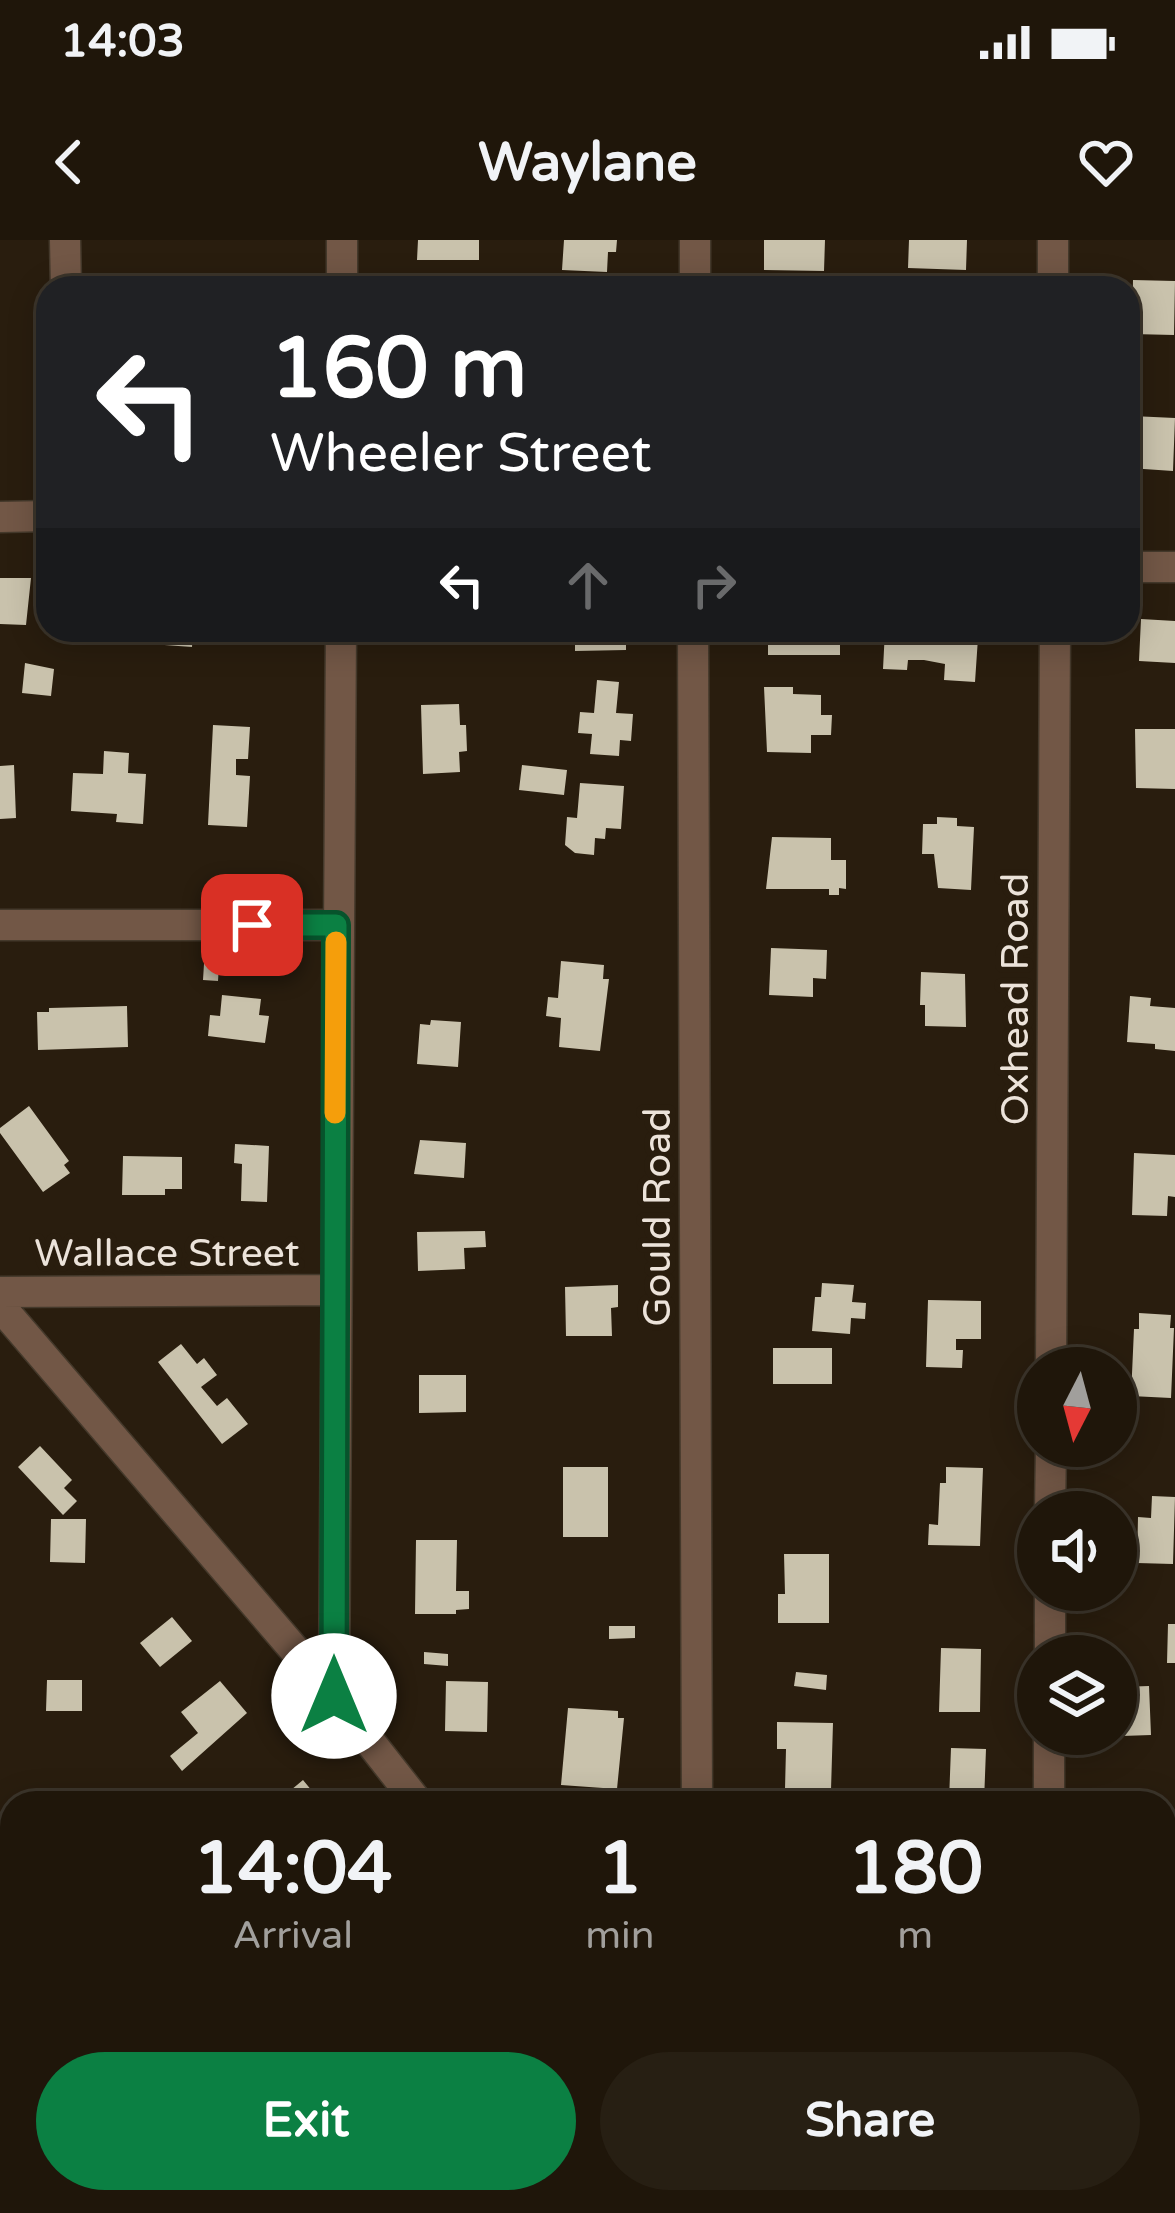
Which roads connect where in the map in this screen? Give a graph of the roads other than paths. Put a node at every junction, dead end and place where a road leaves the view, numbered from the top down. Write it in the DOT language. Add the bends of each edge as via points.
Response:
graph roads {
  1 [pos="65,240"];
  2 [pos="342,240"];
  3 [pos="695,240"];
  4 [pos="1053,240"];
  5 [pos="66,276"];
  6 [pos="342,276"];
  7 [pos="695,276"];
  8 [pos="1053,276"];
  9 [pos="36,516"];
  10 [pos="0,517"];
  11 [pos="1140,567"];
  12 [pos="1175,567"];
  13 [pos="341,642"];
  14 [pos="693,642"];
  15 [pos="1055,642"];
  16 [pos="0,925"];
  17 [pos="336,925"];
  18 [pos="334,1290"];
  19 [pos="0,1292"];
  20 [pos="0,1306"];
  21 [pos="1051,1347"];
  22 [pos="334,1696"];
  23 [pos="1049,1755"];
  24 [pos="409,1791"];
  25 [pos="697,1791"];
  26 [pos="1049,1791"];
  1 -- 5 [label="street"];
  2 -- 6 [label="street"];
  3 -- 7 [label="street"];
  4 -- 8 [label="street"];
  9 -- 10 [label="street"];
  11 -- 12 [label="street"];
  13 -- 17 [label="street"];
  14 -- 25 [label="street, Gould Road"];
  15 -- 21 [label="street, Oxhead Road"];
  16 -- 17 [label="street"];
  17 -- 18 [label="street"];
  18 -- 19 [label="street, Wallace Street"];
  18 -- 22 [label="street"];
  20 -- 22 [label="street"];
  22 -- 24 [label="street"];
  23 -- 26 [label="street"];
}
